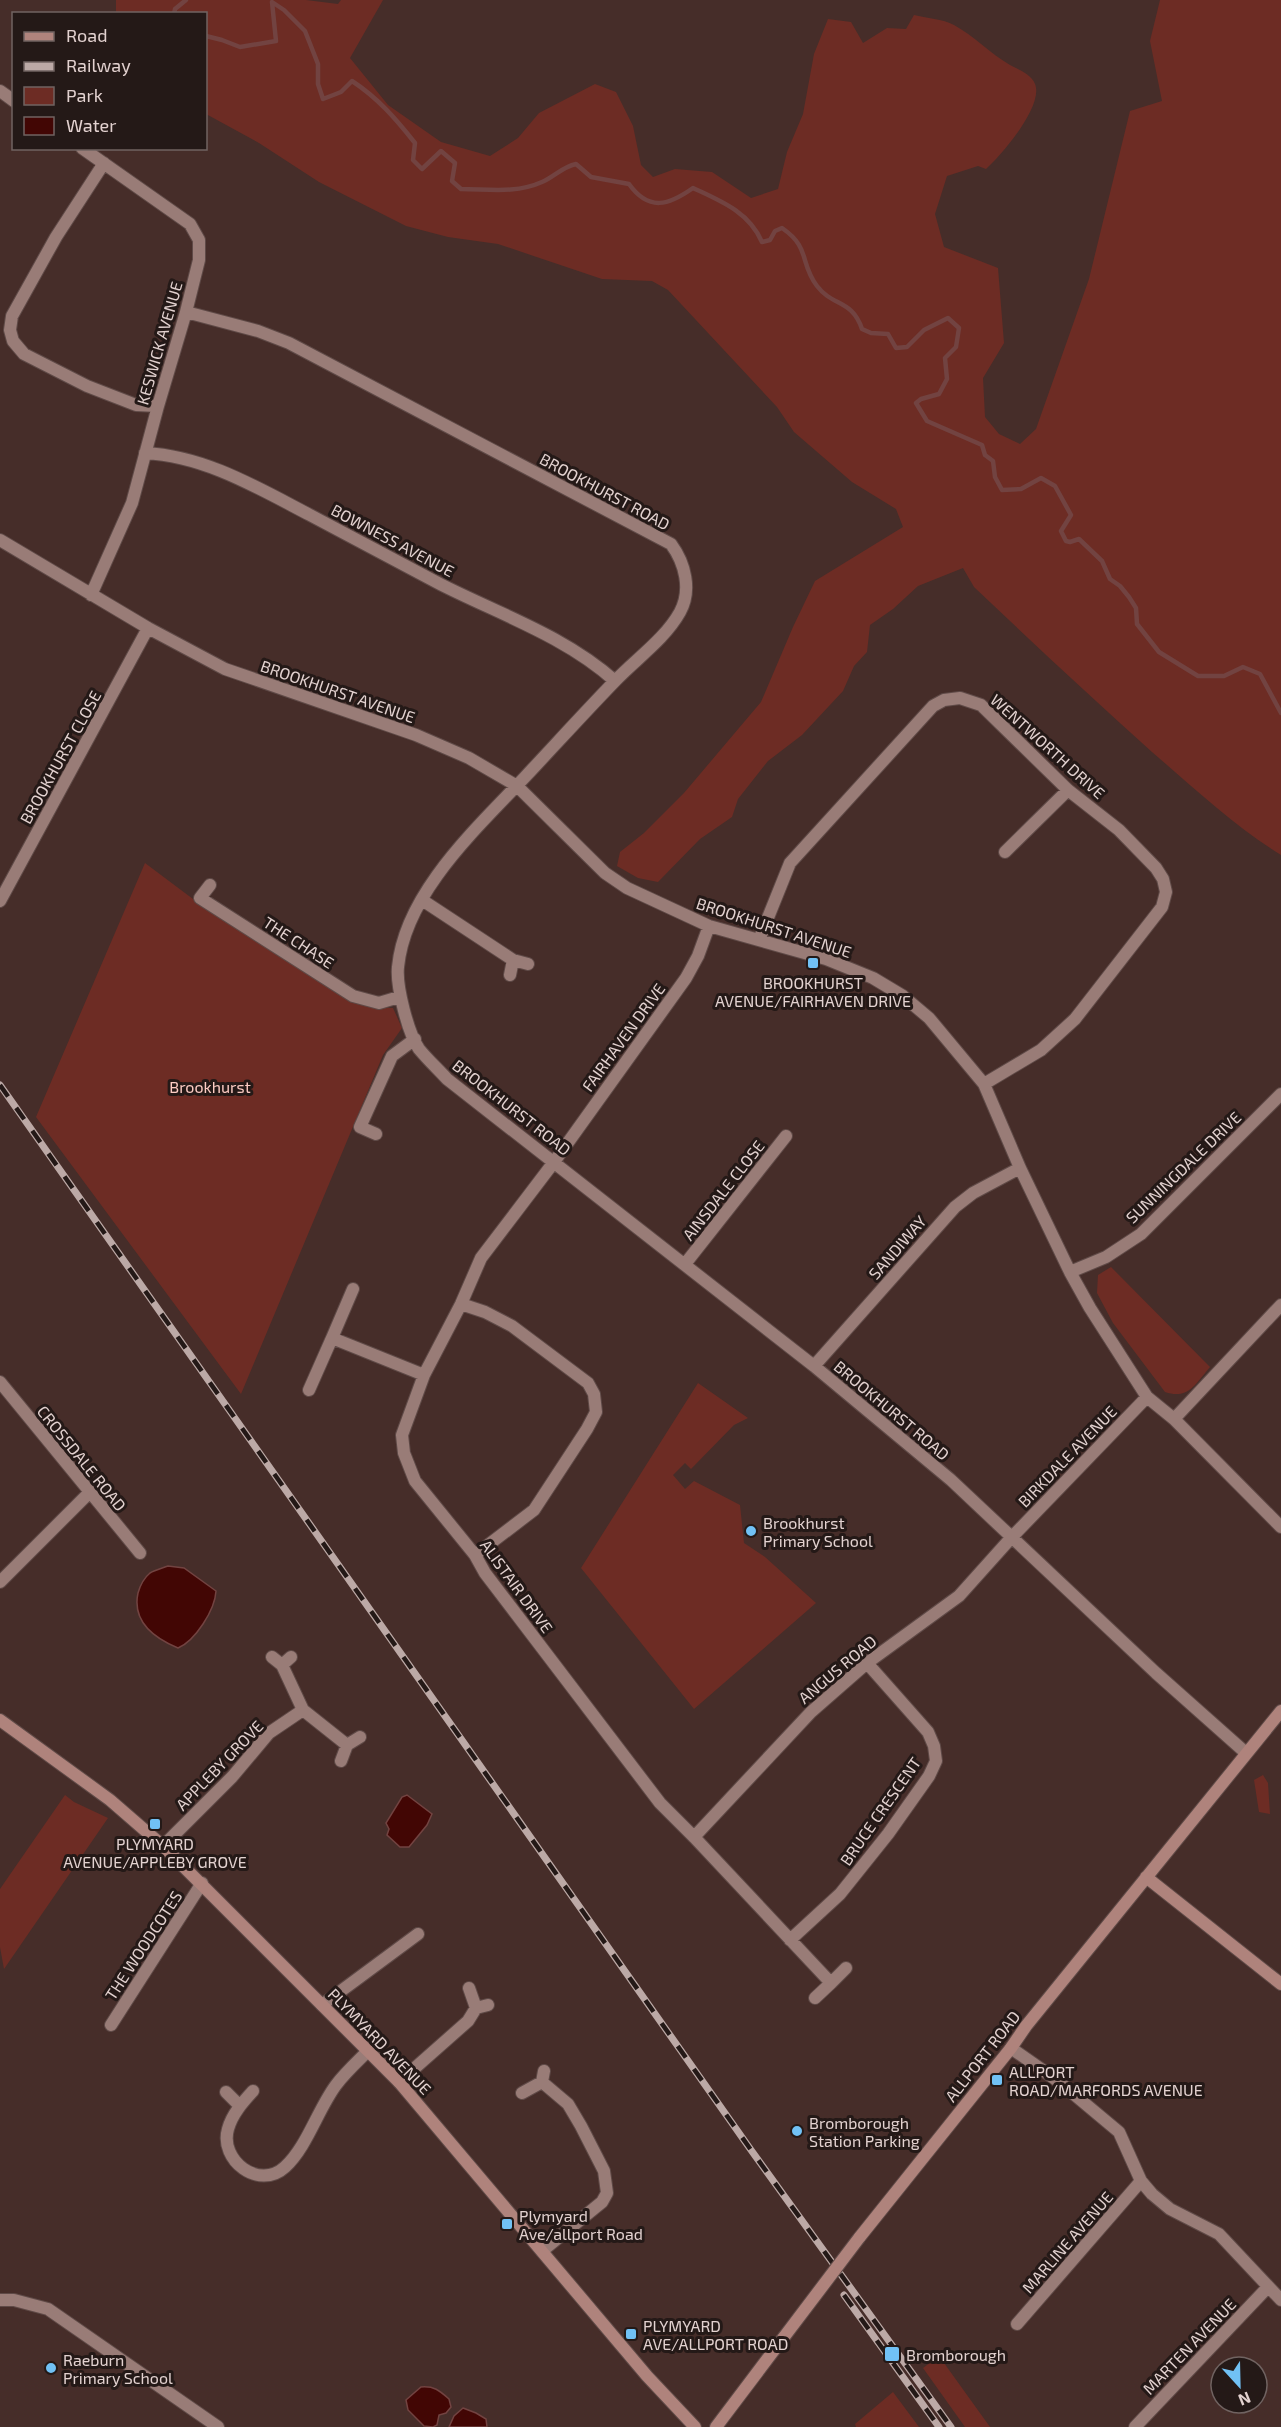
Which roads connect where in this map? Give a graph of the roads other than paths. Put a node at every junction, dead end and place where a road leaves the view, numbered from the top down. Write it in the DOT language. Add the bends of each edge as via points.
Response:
graph roads {
  1 [pos="85,150"];
  2 [pos="105,164"];
  3 [pos="186,312"];
  4 [pos="158,406"];
  5 [pos="145,453"];
  6 [pos="0,540"];
  7 [pos="91,594"];
  8 [pos="148,628"];
  9 [pos="615,681"];
  10 [pos="517,786"];
  11 [pos="1068,790"];
  12 [pos="1005,852"];
  13 [pos="210,885"];
  14 [pos="422,900"];
  15 [pos="0,901"];
  16 [pos="709,926"];
  17 [pos="759,940"];
  18 [pos="513,960"];
  19 [pos="528,964"];
  20 [pos="510,975"];
  21 [pos="399,997"];
  22 [pos="415,1039"];
  23 [pos="984,1084"];
  24 [pos="1281,1094"];
  25 [pos="376,1134"];
  26 [pos="786,1136"];
  27 [pos="554,1162"];
  28 [pos="1020,1168"];
  29 [pos="685,1264"];
  30 [pos="1070,1272"];
  31 [pos="353,1289"];
  32 [pos="461,1304"];
  33 [pos="1281,1305"];
  34 [pos="332,1338"];
  35 [pos="814,1366"];
  36 [pos="424,1375"];
  37 [pos="0,1382"];
  38 [pos="309,1390"];
  39 [pos="1147,1397"];
  40 [pos="1174,1419"];
  41 [pos="89,1493"];
  42 [pos="1278,1520"];
  43 [pos="1011,1538"];
  44 [pos="140,1553"];
  45 [pos="475,1555"];
  46 [pos="0,1582"];
  47 [pos="282,1660"];
  48 [pos="867,1663"];
  49 [pos="303,1710"];
  50 [pos="1281,1711"];
  51 [pos="0,1720"];
  52 [pos="360,1737"];
  53 [pos="347,1745"];
  54 [pos="1246,1753"];
  55 [pos="341,1761"];
  56 [pos="694,1837"];
  57 [pos="163,1846"];
  58 [pos="1146,1877"];
  59 [pos="202,1883"];
  60 [pos="418,1934"];
  61 [pos="790,1940"];
  62 [pos="846,1968"];
  63 [pos="831,1983"];
  64 [pos="1281,1984"];
  65 [pos="469,1988"];
  66 [pos="815,1998"];
  67 [pos="322,2005"];
  68 [pos="111,2025"];
  69 [pos="1011,2048"];
  70 [pos="368,2051"];
  71 [pos="399,2082"];
  72 [pos="253,2091"];
  73 [pos="226,2092"];
  74 [pos="522,2093"];
  75 [pos="240,2105"];
  76 [pos="1141,2181"];
  77 [pos="542,2252"];
  78 [pos="1268,2287"];
  79 [pos="0,2300"];
  80 [pos="1281,2300"];
  81 [pos="1017,2324"];
  82 [pos="218,2427"];
  83 [pos="695,2427"];
  84 [pos="716,2427"];
  85 [pos="1135,2427"];
  1 -- 2 [label="street, KESWICK AVENUE"];
  2 -- 3 [label="street, KESWICK AVENUE" via="190,224 199,240 199,260"];
  2 -- 4 [label="street" via="56,237 12,316 10,330 24,354 87,386 136,405"];
  3 -- 4 [label="street, KESWICK AVENUE"];
  3 -- 9 [label="street, BROOKHURST ROAD" via="258,331 289,344 671,544 683,564 686,595 681,611 666,632"];
  4 -- 5 [label="street, KESWICK AVENUE"];
  5 -- 7 [label="street, KESWICK AVENUE" via="132,502"];
  5 -- 9 [label="street, BOWNESS AVENUE" via="171,454 242,479 441,585 558,641"];
  6 -- 7 [label="street, BROOKHURST AVENUE"];
  7 -- 8 [label="street, BROOKHURST AVENUE"];
  8 -- 10 [label="street, BROOKHURST AVENUE" via="225,669 416,735 469,758"];
  8 -- 15 [label="street, BROOKHURST CLOSE"];
  9 -- 10 [label="street, BROOKHURST ROAD"];
  10 -- 14 [label="street, BROOKHURST ROAD" via="471,834"];
  10 -- 16 [label="street, BROOKHURST AVENUE" via="605,873 627,888"];
  11 -- 12 [label="street"];
  11 -- 17 [label="street, WENTWORTH DRIVE" via="981,705 960,698 944,700 933,706 790,863"];
  11 -- 23 [label="street, WENTWORTH DRIVE" via="1119,830 1156,868 1164,879 1162,907 1076,1019 1041,1050"];
  13 -- 21 [label="street, THE CHASE" via="200,898 353,996 379,1003"];
  14 -- 18 [label="street"];
  14 -- 21 [label="street, BROOKHURST ROAD" via="406,933 398,967"];
  16 -- 17 [label="street, BROOKHURST AVENUE"];
  16 -- 27 [label="street, FAIRHAVEN DRIVE" via="686,978"];
  17 -- 23 [label="street, BROOKHURST AVENUE" via="826,959 873,978 903,996 929,1018"];
  18 -- 19 [label="street"];
  18 -- 20 [label="street"];
  21 -- 22 [label="street, BROOKHURST ROAD"];
  22 -- 25 [label="street" via="392,1056 360,1127"];
  22 -- 27 [label="street, BROOKHURST ROAD" via="447,1079"];
  23 -- 28 [label="street, BROOKHURST AVENUE"];
  24 -- 30 [label="street, SUNNINGDALE DRIVE" via="1141,1234 1106,1257"];
  26 -- 29 [label="street, AINSDALE CLOSE"];
  27 -- 29 [label="street, BROOKHURST ROAD"];
  27 -- 32 [label="street, ALISTAIR DRIVE" via="481,1258"];
  28 -- 30 [label="street, BROOKHURST AVENUE"];
  28 -- 35 [label="street, SANDIWAY" via="955,1207"];
  29 -- 35 [label="street, BROOKHURST ROAD"];
  30 -- 39 [label="street, BROOKHURST AVENUE"];
  31 -- 34 [label="street"];
  32 -- 36 [label="street, ALISTAIR DRIVE"];
  32 -- 45 [label="street" via="512,1326 588,1383 596,1412 534,1510"];
  33 -- 40 [label="street"];
  34 -- 36 [label="street"];
  34 -- 38 [label="street"];
  35 -- 43 [label="street, BROOKHURST ROAD" via="951,1480"];
  36 -- 45 [label="street, ALISTAIR DRIVE" via="402,1435 404,1453 415,1481"];
  37 -- 41 [label="street, CROSSDALE ROAD"];
  39 -- 40 [label="street, BROOKHURST AVENUE"];
  39 -- 43 [label="street, BIRKDALE AVENUE"];
  40 -- 42 [label="street, BROOKHURST AVENUE"];
  41 -- 44 [label="street, CROSSDALE ROAD"];
  41 -- 46 [label="street"];
  43 -- 48 [label="street, ANGUS ROAD" via="959,1596"];
  43 -- 54 [label="street, BROOKHURST ROAD"];
  45 -- 56 [label="street, ALISTAIR DRIVE" via="660,1803"];
  47 -- 49 [label="street"];
  48 -- 56 [label="street, ANGUS ROAD" via="811,1712"];
  48 -- 61 [label="street, BRUCE CRESCENT" via="928,1732 936,1761 888,1834 840,1894"];
  49 -- 53 [label="street"];
  49 -- 57 [label="street, APPLEBY GROVE" via="269,1733 232,1777"];
  50 -- 54 [label="street, ALLPORT ROAD"];
  51 -- 57 [label="street, PLYMYARD AVENUE" via="110,1800"];
  52 -- 53 [label="street"];
  53 -- 55 [label="street"];
  54 -- 58 [label="street, ALLPORT ROAD"];
  56 -- 61 [label="street, ALISTAIR DRIVE"];
  57 -- 59 [label="street, PLYMYARD AVENUE"];
  58 -- 64 [label="street"];
  58 -- 69 [label="street, ALLPORT ROAD"];
  59 -- 67 [label="street, PLYMYARD AVENUE"];
  59 -- 68 [label="street, THE WOODCOTES"];
  60 -- 67 [label="street"];
  61 -- 63 [label="street, ALISTAIR DRIVE"];
  62 -- 63 [label="street"];
  63 -- 66 [label="street"];
  65 -- 71 [label="street" via="482,2007"];
  67 -- 70 [label="street, PLYMYARD AVENUE"];
  69 -- 76 [label="street" via="1119,2132"];
  69 -- 84 [label="street, ALLPORT ROAD, bridge" via="859,2238"];
  70 -- 71 [label="street, PLYMYARD AVENUE"];
  70 -- 75 [label="street" via="336,2085 285,2168 267,2177 247,2172 226,2145 228,2128"];
  71 -- 77 [label="street, PLYMYARD AVENUE"];
  72 -- 75 [label="street"];
  73 -- 75 [label="street"];
  74 -- 77 [label="street" via="543,2076 567,2104 604,2171 607,2193 602,2202"];
  76 -- 78 [label="street" via="1170,2209 1219,2234"];
  76 -- 81 [label="street, MARLINE AVENUE"];
  77 -- 83 [label="street, PLYMYARD AVENUE"];
  78 -- 80 [label="street"];
  78 -- 85 [label="street, MARTEN AVENUE"];
  79 -- 82 [label="street" via="48,2309"];
}
